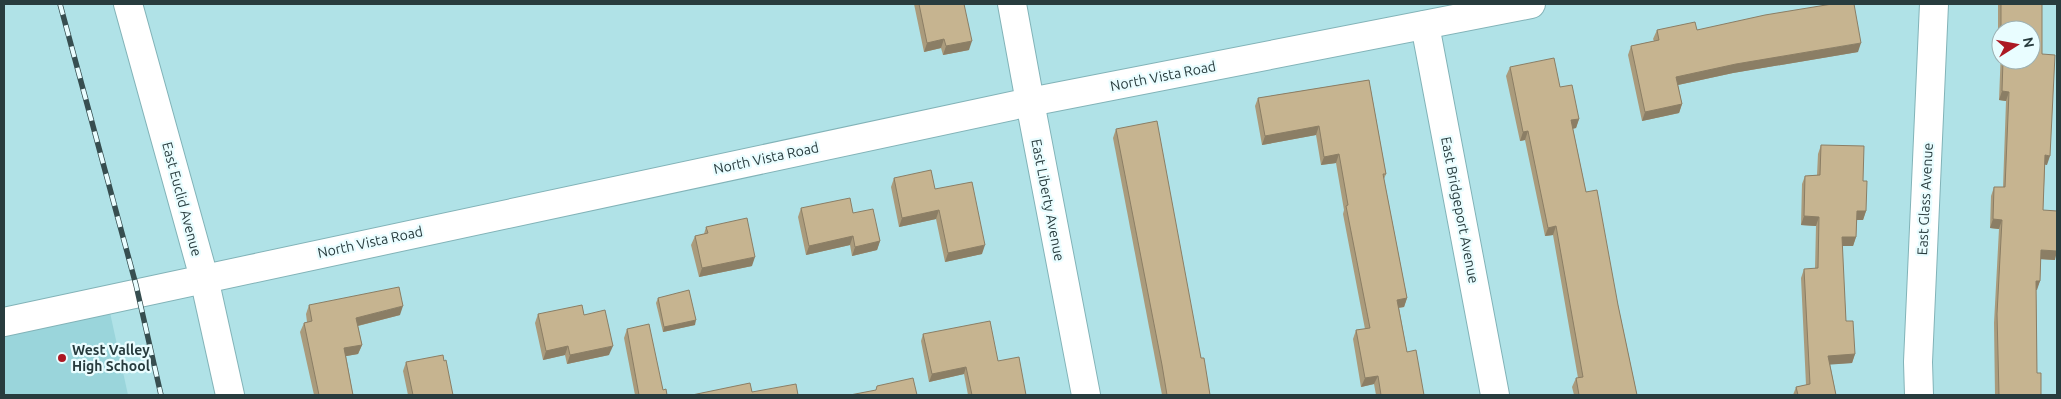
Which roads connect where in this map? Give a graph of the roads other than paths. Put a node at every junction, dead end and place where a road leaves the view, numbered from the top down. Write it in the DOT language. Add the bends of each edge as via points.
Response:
graph roads {
  1 [pos="128,4"];
  2 [pos="1012,4"];
  3 [pos="1531,4"];
  4 [pos="1934,4"];
  5 [pos="1426,25"];
  6 [pos="1030,102"];
  7 [pos="204,278"];
  8 [pos="4,321"];
  9 [pos="230,395"];
  10 [pos="1086,395"];
  11 [pos="1495,395"];
  12 [pos="1919,395"];
  1 -- 7 [label="street, East Euclid Avenue"];
  2 -- 6 [label="street, East Liberty Avenue"];
  3 -- 5 [label="street, North Vista Road"];
  4 -- 12 [label="street, East Glass Avenue"];
  5 -- 6 [label="street, North Vista Road"];
  5 -- 11 [label="street, East Bridgeport Avenue"];
  6 -- 7 [label="street, North Vista Road"];
  6 -- 10 [label="street, East Liberty Avenue"];
  7 -- 8 [label="street, North Vista Road"];
  7 -- 9 [label="street, East Euclid Avenue"];
}
